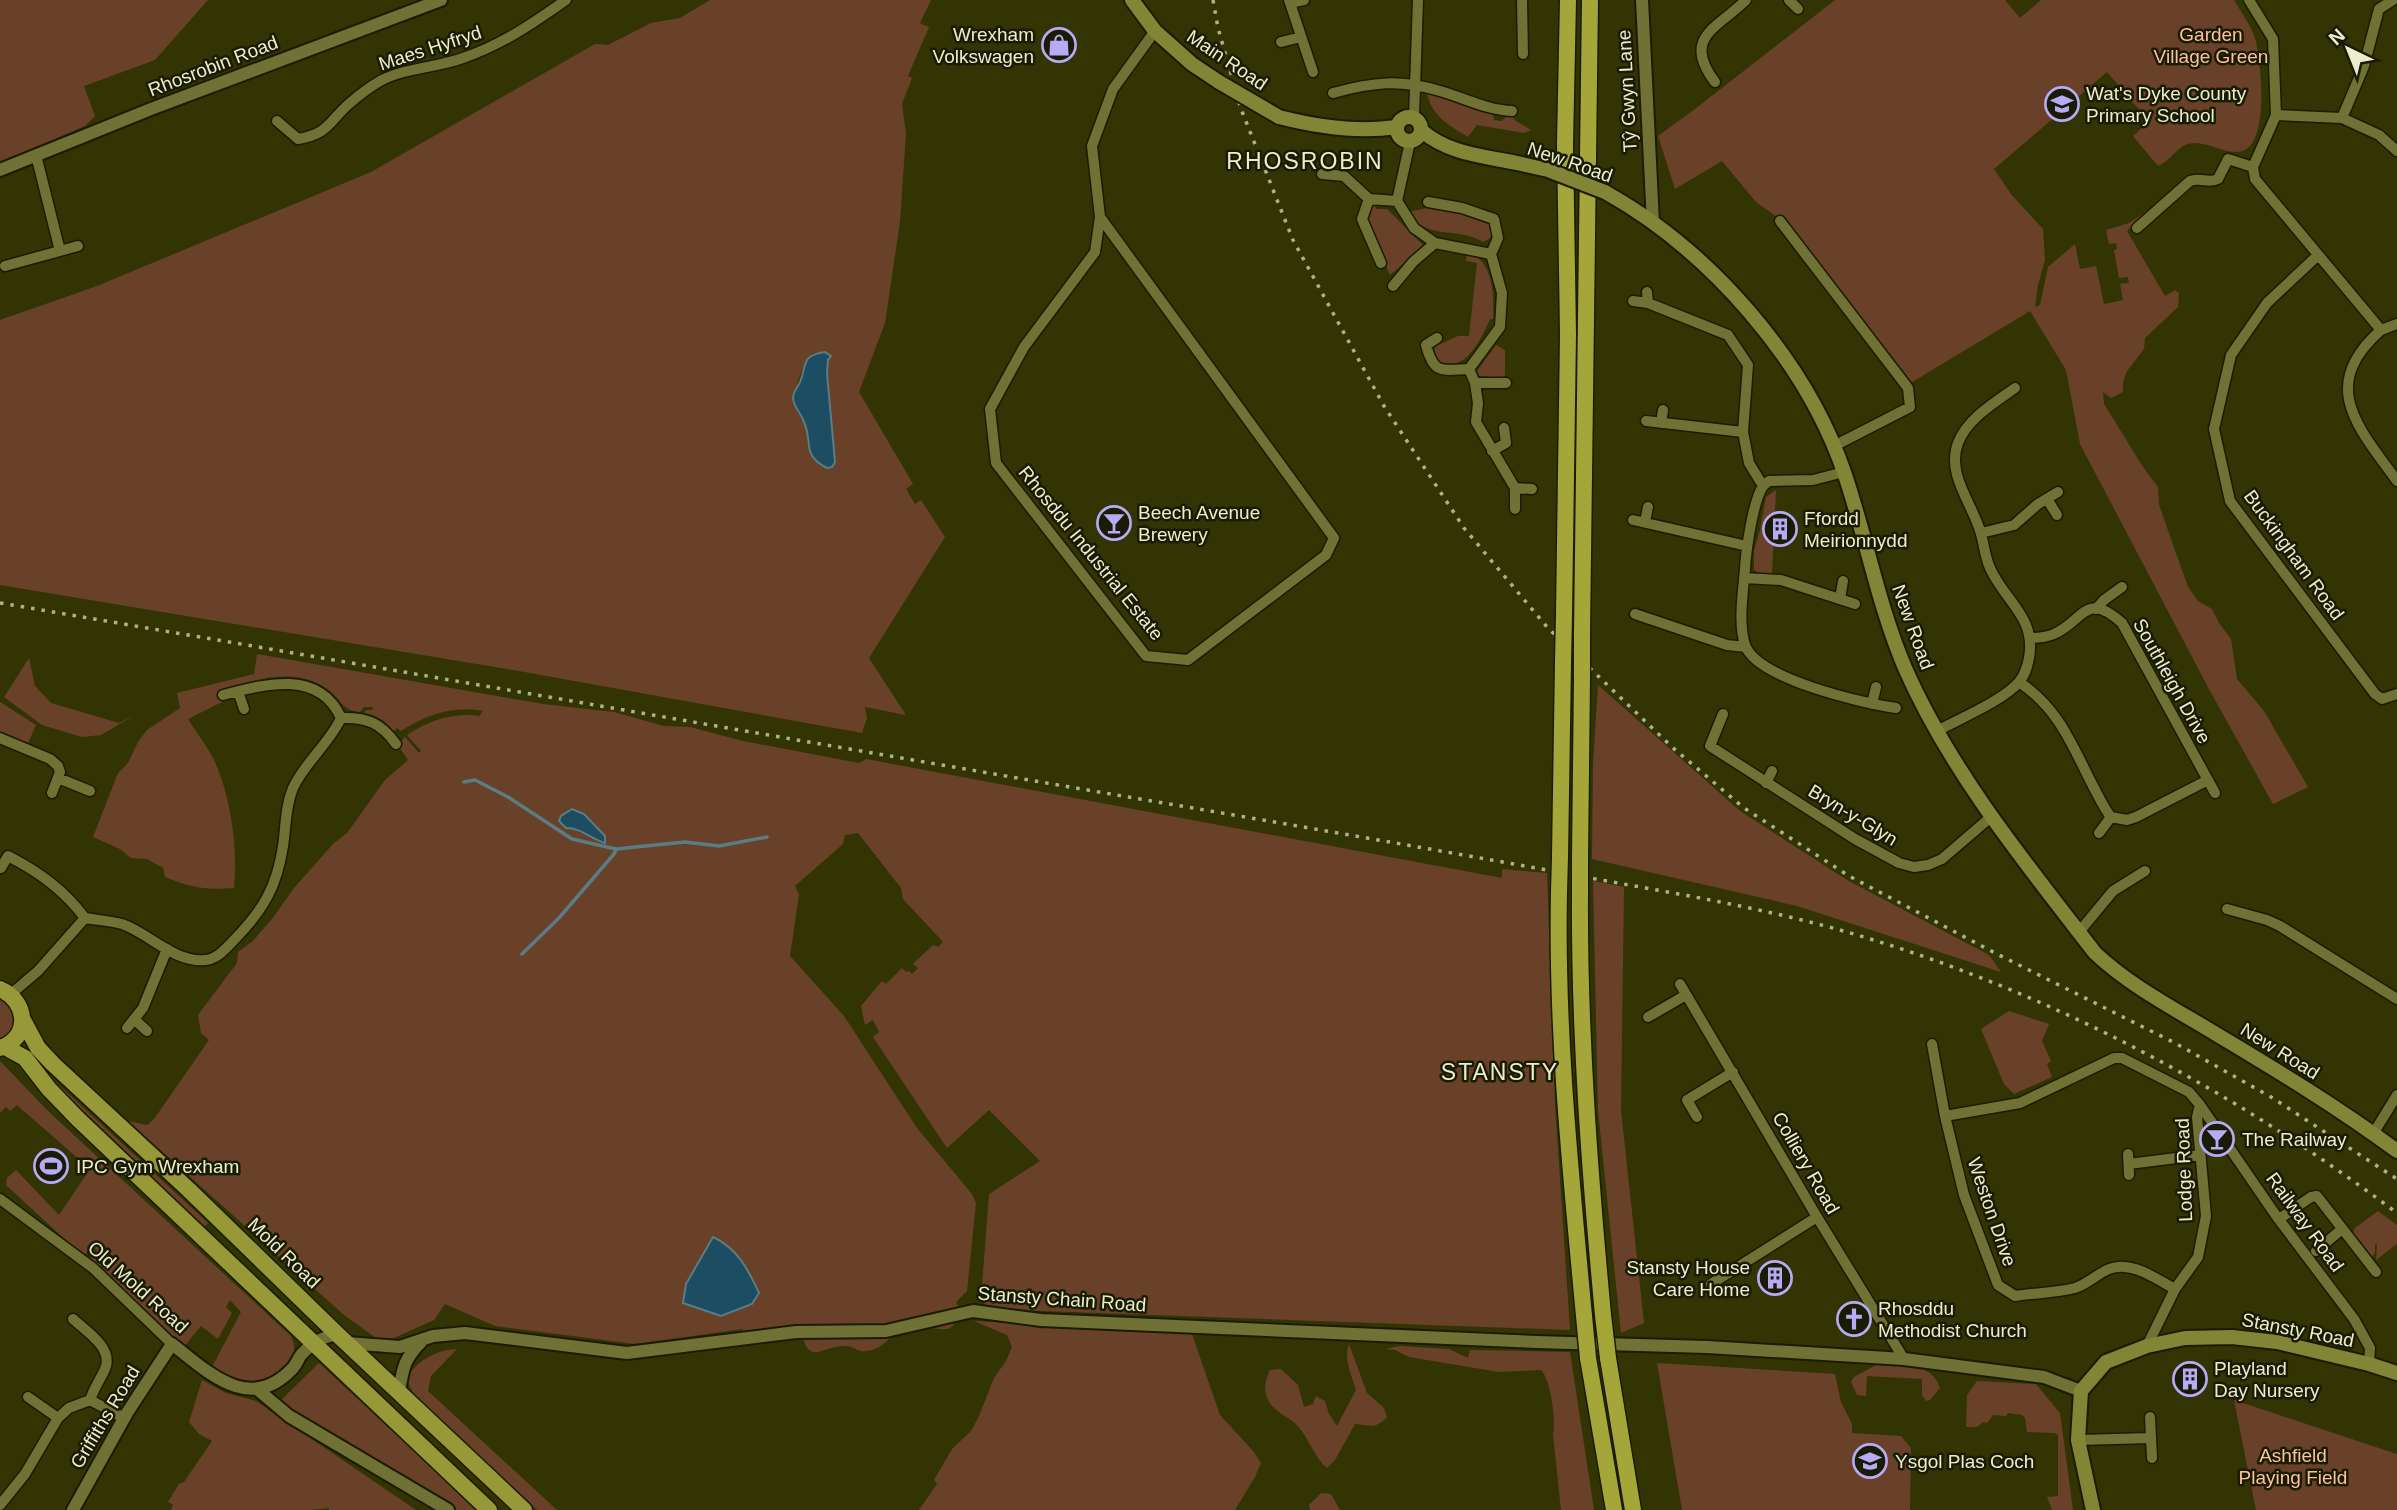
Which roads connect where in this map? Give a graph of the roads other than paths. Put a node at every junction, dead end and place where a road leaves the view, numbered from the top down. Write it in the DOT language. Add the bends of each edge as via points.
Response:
graph roads {
  1 [pos="440,0"];
  2 [pos="566,0"];
  3 [pos="1132,0"];
  4 [pos="1304,0"];
  5 [pos="1418,0"];
  6 [pos="1522,0"];
  7 [pos="1568,0"];
  8 [pos="1590,0"];
  9 [pos="1642,0"];
  10 [pos="1746,0"];
  11 [pos="1789,0"];
  12 [pos="2249,0"];
  13 [pos="2393,0"];
  14 [pos="1290,2"];
  15 [pos="1798,9"];
  16 [pos="1154,31"];
  17 [pos="1301,37"];
  18 [pos="1281,42"];
  19 [pos="1523,54"];
  20 [pos="1313,72"];
  21 [pos="1715,82"];
  22 [pos="1359,86"];
  23 [pos="1413,86"];
  24 [pos="1334,93"];
  25 [pos="1363,97"];
  26 [pos="1512,111"];
  27 [pos="2276,115"];
  28 [pos="1413,117"];
  29 [pos="2342,118"];
  30 [pos="277,121"];
  31 [pos="1397,127"];
  32 [pos="1422,131"];
  33 [pos="1410,142"];
  34 [pos="2397,151"];
  35 [pos="36,155"];
  36 [pos="2253,167"];
  37 [pos="0,170"];
  38 [pos="1322,174"];
  39 [pos="1369,199"];
  40 [pos="1397,201"];
  41 [pos="1428,202"];
  42 [pos="1100,217"];
  43 [pos="1780,221"];
  44 [pos="1653,223"];
  45 [pos="2137,228"];
  46 [pos="1435,243"];
  47 [pos="78,246"];
  48 [pos="60,251"];
  49 [pos="1491,254"];
  50 [pos="2317,256"];
  51 [pos="1381,262"];
  52 [pos="5,266"];
  53 [pos="1393,286"];
  54 [pos="1633,301"];
  55 [pos="2397,324"];
  56 [pos="2381,330"];
  57 [pos="1437,338"];
  58 [pos="1469,369"];
  59 [pos="1475,383"];
  60 [pos="1506,383"];
  61 [pos="2015,388"];
  62 [pos="1663,410"];
  63 [pos="1646,421"];
  64 [pos="1661,423"];
  65 [pos="1504,428"];
  66 [pos="1744,432"];
  67 [pos="1834,446"];
  68 [pos="1492,451"];
  69 [pos="1844,472"];
  70 [pos="2397,481"];
  71 [pos="1763,486"];
  72 [pos="1515,488"];
  73 [pos="1532,489"];
  74 [pos="2058,492"];
  75 [pos="2047,499"];
  76 [pos="1648,507"];
  77 [pos="1515,509"];
  78 [pos="2056,515"];
  79 [pos="1633,520"];
  80 [pos="1645,522"];
  81 [pos="1981,533"];
  82 [pos="1746,546"];
  83 [pos="1744,578"];
  84 [pos="1843,581"];
  85 [pos="2122,587"];
  86 [pos="1840,598"];
  87 [pos="1855,604"];
  88 [pos="2096,608"];
  89 [pos="1635,614"];
  90 [pos="2031,638"];
  91 [pos="1746,647"];
  92 [pos="2019,682"];
  93 [pos="1876,687"];
  94 [pos="238,691"];
  95 [pos="2397,694"];
  96 [pos="223,695"];
  97 [pos="1872,704"];
  98 [pos="1896,708"];
  99 [pos="244,709"];
  100 [pos="1723,714"];
  101 [pos="341,718"];
  102 [pos="1937,731"];
  103 [pos="0,738"];
  104 [pos="396,744"];
  105 [pos="1772,771"];
  106 [pos="58,778"];
  107 [pos="2208,780"];
  108 [pos="1766,783"];
  109 [pos="90,791"];
  110 [pos="52,793"];
  111 [pos="2215,793"];
  112 [pos="1992,816"];
  113 [pos="2111,817"];
  114 [pos="2099,833"];
  115 [pos="1,868"];
  116 [pos="2145,871"];
  117 [pos="2227,909"];
  118 [pos="85,918"];
  119 [pos="2079,932"];
  120 [pos="167,949"];
  121 [pos="1680,984"];
  122 [pos="5,992"];
  123 [pos="1686,995"];
  124 [pos="2397,999"];
  125 [pos="1648,1017"];
  126 [pos="23,1020"];
  127 [pos="135,1020"];
  128 [pos="127,1028"];
  129 [pos="147,1031"];
  130 [pos="1932,1044"];
  131 [pos="2,1048"];
  132 [pos="1733,1072"];
  133 [pos="2397,1095"];
  134 [pos="2200,1105"];
  135 [pos="1945,1116"];
  136 [pos="1697,1117"];
  137 [pos="2374,1134"];
  138 [pos="2397,1151"];
  139 [pos="2200,1155"];
  140 [pos="2129,1165"];
  141 [pos="0,1199"];
  142 [pos="1817,1217"];
  143 [pos="2279,1219"];
  144 [pos="2342,1230"];
  145 [pos="2316,1251"];
  146 [pos="2376,1272"];
  147 [pos="1711,1284"];
  148 [pos="2175,1289"];
  149 [pos="81,1322"];
  150 [pos="342,1338"];
  151 [pos="421,1342"];
  152 [pos="314,1343"];
  153 [pos="172,1344"];
  154 [pos="2147,1346"];
  155 [pos="1904,1359"];
  156 [pos="2369,1364"];
  157 [pos="2397,1373"];
  158 [pos="257,1390"];
  159 [pos="399,1391"];
  160 [pos="2081,1391"];
  161 [pos="28,1397"];
  162 [pos="90,1400"];
  163 [pos="2150,1417"];
  164 [pos="58,1418"];
  165 [pos="124,1418"];
  166 [pos="2151,1438"];
  167 [pos="2078,1440"];
  168 [pos="2152,1458"];
  169 [pos="4,1491"];
  170 [pos="0,1504"];
  171 [pos="73,1510"];
  172 [pos="448,1510"];
  173 [pos="489,1510"];
  174 [pos="524,1510"];
  175 [pos="1614,1510"];
  176 [pos="1633,1510"];
  177 [pos="2093,1510"];
  1 -- 35 [label="street, Rhosrobin Road"];
  2 -- 30 [label="street, Maes Hyfryd" via="513,37 461,60 412,69 380,81 313,137 298,139"];
  3 -- 16 [label="main road, Main Road"];
  4 -- 14 [label="street"];
  5 -- 23 [label="street"];
  6 -- 19 [label="street"];
  7 -- 175 [label="highway, bridge" via="1568,334 1558,947 1568,1150 1588,1358"];
  8 -- 176 [label="highway, bridge" via="1580,952 1588,1161 1608,1358"];
  9 -- 44 [label="street, Tŷ Gwyn Lane"];
  10 -- 21 [label="street" via="1709,29 1702,49 1703,66"];
  11 -- 15 [label="street"];
  12 -- 27 [label="street" via="2273,39"];
  13 -- 29 [label="street" via="2379,9 2364,66"];
  14 -- 17 [label="street"];
  16 -- 31 [label="main road, Main Road, bridge" via="1192,64 1279,117 1349,130"];
  16 -- 42 [label="street, Rhosddu Industrial Estate" via="1114,89 1092,146"];
  17 -- 18 [label="street"];
  17 -- 20 [label="street"];
  22 -- 23 [label="street" via="1386,82"];
  22 -- 24 [label="street"];
  22 -- 25 [label="street"];
  23 -- 26 [label="street" via="1437,90 1498,114"];
  23 -- 28 [label="street"];
  27 -- 29 [label="street"];
  27 -- 36 [label="street"];
  28 -- 31 [label="main road" via="1405,117"];
  28 -- 32 [label="main road, New Road"];
  29 -- 34 [label="street" via="2379,135"];
  31 -- 33 [label="main road" via="1400,137"];
  32 -- 33 [label="main road"];
  32 -- 44 [label="main road, New Road, bridge" via="1453,150 1548,170 1605,192"];
  33 -- 40 [label="street"];
  35 -- 37 [label="street, Rhosrobin Road"];
  35 -- 48 [label="street"];
  36 -- 45 [label="street" via="2228,159 2218,179 2190,181"];
  36 -- 50 [label="street" via="2255,178"];
  38 -- 39 [label="street" via="1344,176"];
  39 -- 40 [label="street"];
  39 -- 51 [label="street" via="1362,219"];
  40 -- 46 [label="street" via="1413,228"];
  41 -- 49 [label="street" via="1498,215 1498,238"];
  42 -- 42 [label="street, Rhosddu Industrial Estate" via="1334,538 1326,555 1188,660 1146,656 996,463 990,409 1024,347 1095,252"];
  43 -- 67 [label="street" via="1908,387 1910,407"];
  44 -- 67 [label="main road, New Road" via="1705,265 1755,321 1794,373"];
  46 -- 49 [label="street"];
  46 -- 53 [label="street"];
  47 -- 48 [label="street"];
  48 -- 52 [label="street"];
  49 -- 58 [label="street" via="1502,293 1500,327"];
  50 -- 56 [label="street"];
  50 -- 95 [label="street, Buckingham Road" via="2267,303 2231,355 2214,429 2230,501 2369,687 2382,699"];
  54 -- 66 [label="street" via="1648,298 1728,335 1748,365"];
  55 -- 56 [label="street"];
  56 -- 70 [label="street" via="2355,361 2347,398 2357,424"];
  57 -- 58 [label="street" via="1424,343 1430,361 1440,370"];
  58 -- 59 [label="street"];
  59 -- 60 [label="street"];
  59 -- 68 [label="street" via="1476,422"];
  61 -- 81 [label="street" via="1976,419 1958,444 1960,483"];
  62 -- 64 [label="street"];
  63 -- 64 [label="street"];
  64 -- 66 [label="street"];
  65 -- 68 [label="street" via="1506,443"];
  66 -- 71 [label="street" via="1749,463"];
  67 -- 69 [label="main road, New Road"];
  68 -- 72 [label="street"];
  69 -- 71 [label="street" via="1813,480 1769,481"];
  69 -- 102 [label="main road, New Road" via="1890,627"];
  71 -- 82 [label="street"];
  72 -- 73 [label="street"];
  72 -- 77 [label="street"];
  74 -- 75 [label="street"];
  75 -- 78 [label="street"];
  75 -- 81 [label="street" via="2014,525"];
  76 -- 80 [label="street"];
  79 -- 80 [label="street"];
  80 -- 82 [label="street"];
  81 -- 90 [label="street" via="1986,562 2024,619"];
  82 -- 83 [label="street"];
  83 -- 86 [label="street" via="1781,580"];
  83 -- 91 [label="street"];
  84 -- 86 [label="street"];
  85 -- 88 [label="street"];
  86 -- 87 [label="street"];
  88 -- 90 [label="street" via="2080,613 2056,634"];
  88 -- 107 [label="street, Southleigh Drive" via="2122,623"];
  89 -- 91 [label="street"];
  90 -- 92 [label="street" via="2027,670"];
  91 -- 97 [label="street" via="1754,659 1776,673"];
  92 -- 102 [label="street"];
  92 -- 113 [label="street" via="2035,692 2060,720"];
  93 -- 97 [label="street"];
  94 -- 96 [label="street"];
  94 -- 99 [label="street"];
  94 -- 101 [label="street" via="291,684 314,688 325,693"];
  97 -- 98 [label="street"];
  100 -- 108 [label="street, Bryn-y-Glyn" via="1710,746"];
  101 -- 104 [label="street" via="369,719 385,729"];
  101 -- 120 [label="street" via="293,787 275,885 256,916 214,958 197,960"];
  102 -- 112 [label="main road, New Road"];
  103 -- 106 [label="street" via="36,747 55,762"];
  105 -- 108 [label="street"];
  106 -- 109 [label="street" via="75,790"];
  106 -- 110 [label="street"];
  107 -- 111 [label="street, Southleigh Drive"];
  107 -- 113 [label="street" via="2136,817"];
  108 -- 112 [label="street, Bryn-y-Glyn" via="1885,856 1914,867 1956,850"];
  112 -- 119 [label="main road, New Road"];
  113 -- 114 [label="street"];
  115 -- 118 [label="street" via="8,856 37,872"];
  116 -- 119 [label="street" via="2113,891"];
  117 -- 124 [label="street" via="2280,926"];
  118 -- 120 [label="street" via="123,924"];
  118 -- 122 [label="street" via="38,971"];
  119 -- 137 [label="main road, New Road" via="2108,965"];
  120 -- 127 [label="street"];
  121 -- 123 [label="street, Colliery Road"];
  122 -- 126 [label="main road, Mold Road" via="22,1010"];
  123 -- 125 [label="street"];
  123 -- 132 [label="street, Colliery Road"];
  126 -- 131 [label="main road" via="18,1036"];
  126 -- 150 [label="main road, Mold Road" via="53,1065"];
  127 -- 128 [label="street"];
  127 -- 129 [label="street"];
  130 -- 135 [label="street, Weston Drive"];
  131 -- 152 [label="main road" via="25,1058 78,1119"];
  132 -- 136 [label="street" via="1687,1100"];
  132 -- 142 [label="street, Colliery Road"];
  133 -- 137 [label="street"];
  134 -- 135 [label="street, Railway Road" via="2189,1093 2114,1058 2020,1103"];
  134 -- 139 [label="street, Lodge Road"];
  134 -- 143 [label="street, Railway Road"];
  135 -- 148 [label="street, Weston Drive" via="1964,1195 1998,1285 2015,1296 2073,1288 2109,1269 2126,1266"];
  137 -- 138 [label="main road, New Road"];
  139 -- 140 [label="street"];
  139 -- 148 [label="street, Lodge Road" via="2206,1216 2198,1257"];
  141 -- 153 [label="street, Old Mold Road" via="93,1268"];
  142 -- 147 [label="street"];
  142 -- 155 [label="street, Colliery Road"];
  143 -- 144 [label="street" via="2317,1196"];
  143 -- 156 [label="street, Railway Road" via="2354,1318 2370,1348"];
  144 -- 145 [label="street"];
  144 -- 146 [label="street"];
  148 -- 154 [label="street, Lodge Road"];
  149 -- 162 [label="street" via="107,1357 107,1367"];
  150 -- 151 [label="street, Stansty Chain Road" via="400,1347"];
  150 -- 152 [label="street" via="326,1337"];
  150 -- 159 [label="main road, Mold Road"];
  151 -- 155 [label="street, Stansty Chain Road" via="465,1333 626,1353 796,1332 886,1331 973,1311 1041,1320"];
  151 -- 159 [label="street" via="408,1355"];
  152 -- 158 [label="street" via="292,1369"];
  152 -- 173 [label="main road"];
  153 -- 158 [label="street, Old Mold Road" via="218,1380"];
  153 -- 165 [label="street, Griffiths Road"];
  154 -- 156 [label="main road, Stansty Road" via="2185,1338 2232,1336"];
  154 -- 160 [label="main road, Stansty Road" via="2106,1362"];
  155 -- 160 [label="street" via="2044,1377"];
  156 -- 157 [label="main road, Stansty Road"];
  158 -- 172 [label="street, Old Mold Road" via="289,1416"];
  159 -- 174 [label="main road, Mold Road"];
  160 -- 167 [label="main road"];
  161 -- 164 [label="street"];
  162 -- 164 [label="street"];
  162 -- 165 [label="street"];
  163 -- 166 [label="street"];
  164 -- 169 [label="street" via="24,1474"];
  165 -- 171 [label="street, Griffiths Road"];
  166 -- 167 [label="street"];
  166 -- 168 [label="street"];
  167 -- 177 [label="main road"];
  169 -- 170 [label="street"];
}
